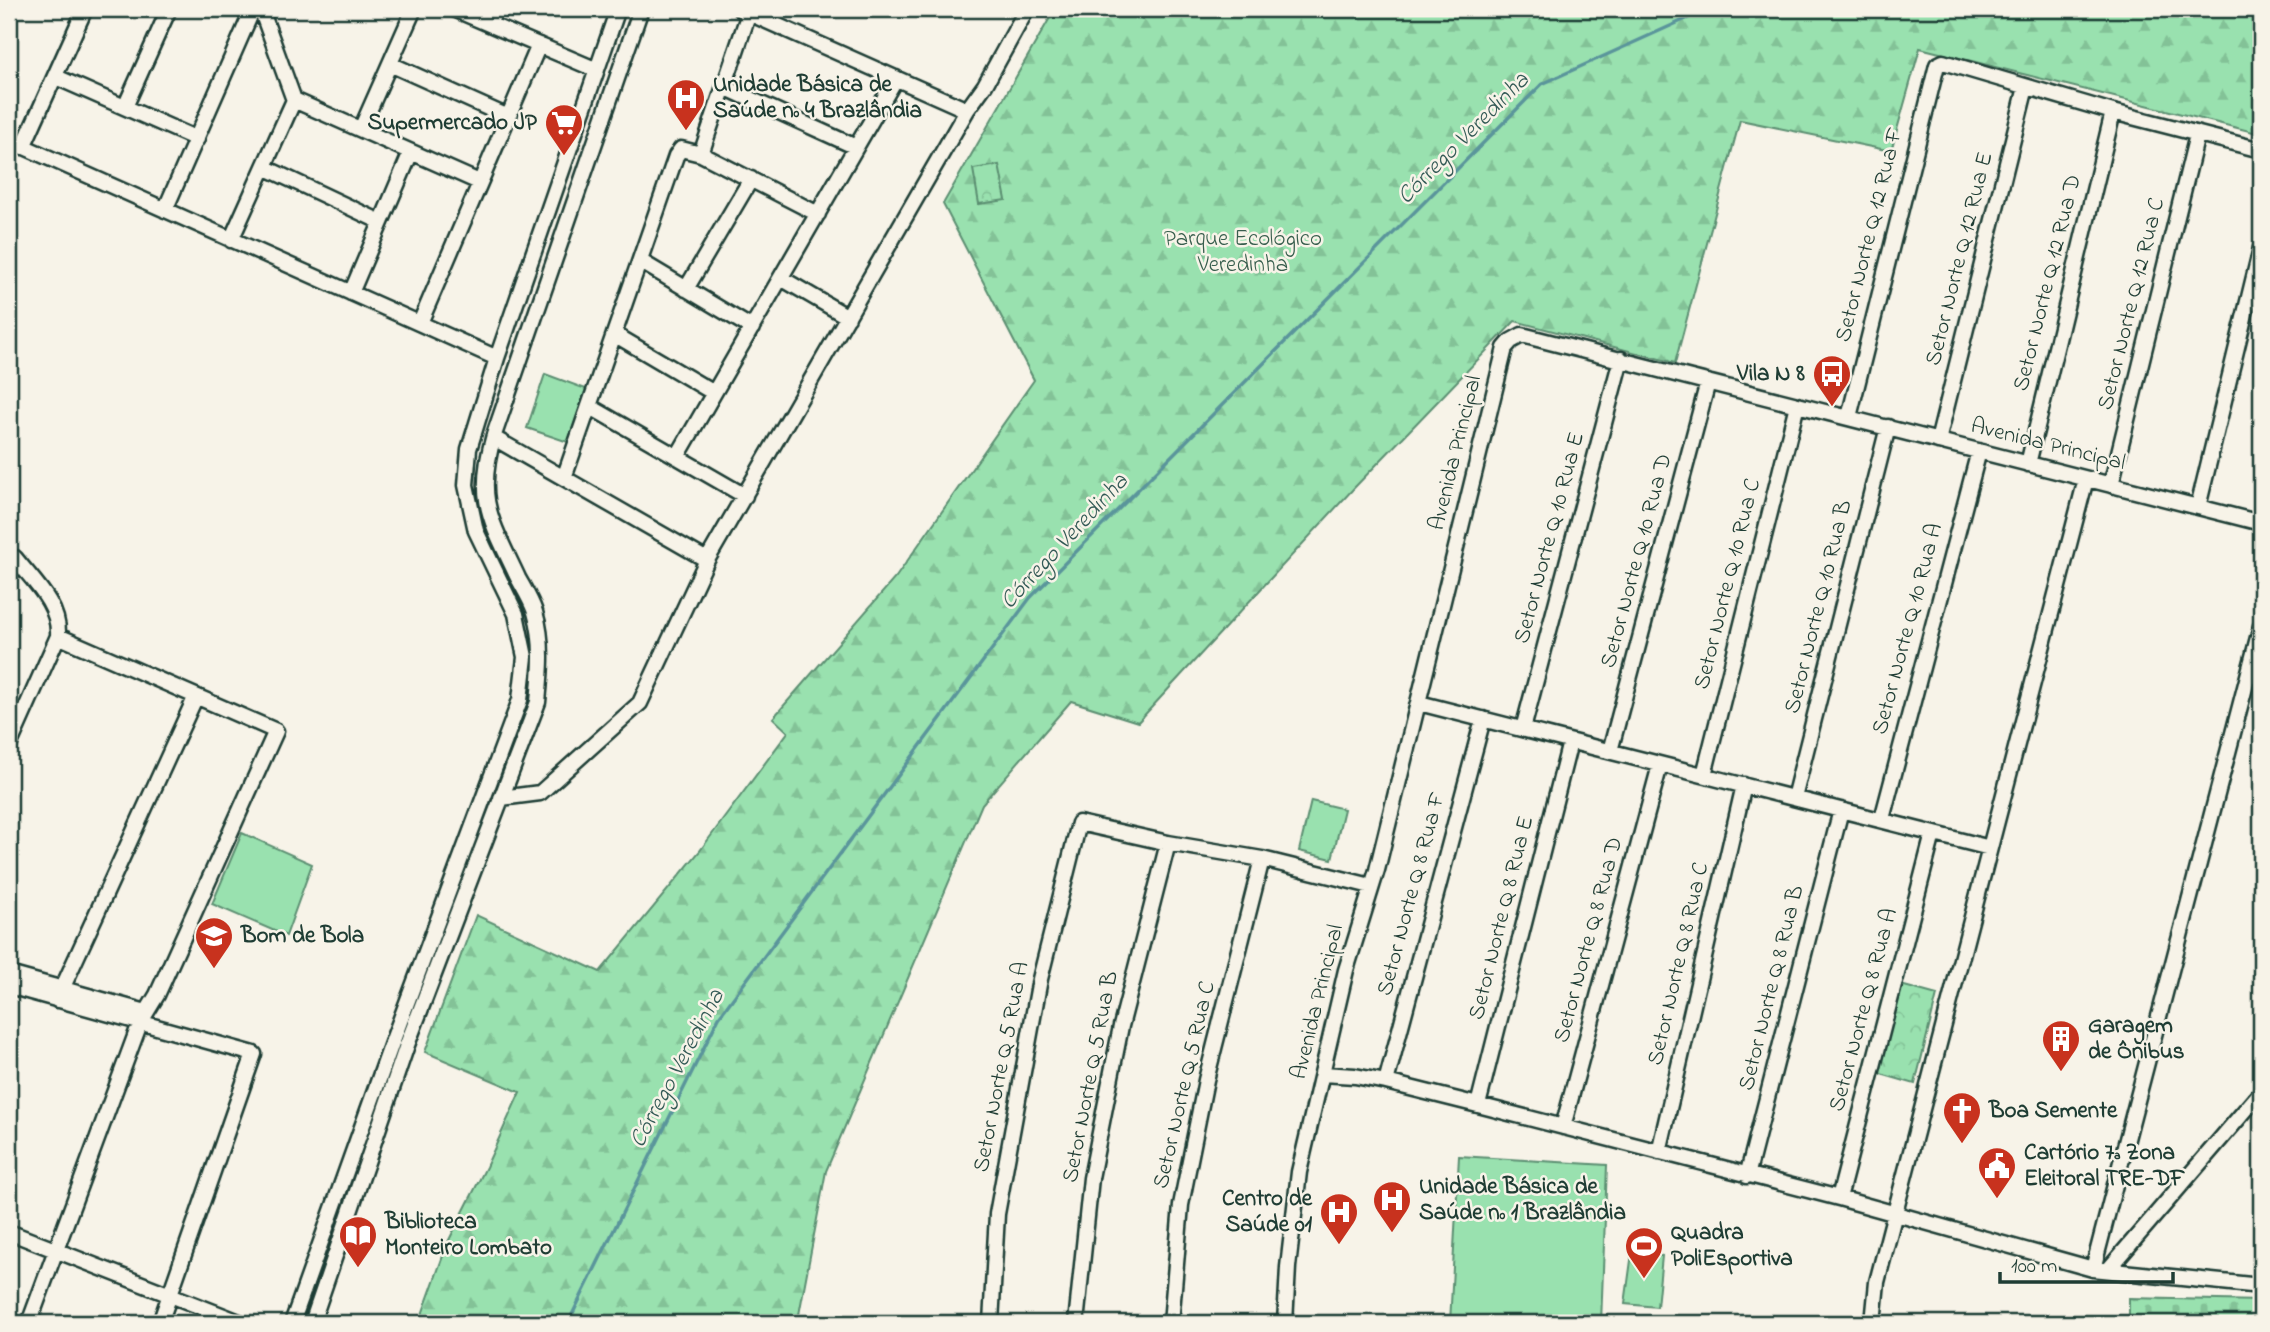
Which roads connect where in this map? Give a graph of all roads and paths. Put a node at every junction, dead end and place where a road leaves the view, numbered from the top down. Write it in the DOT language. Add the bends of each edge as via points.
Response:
graph roads {
  1 [pos="85,9"];
  2 [pos="169,9"];
  3 [pos="253,9"];
  4 [pos="261,9"];
  5 [pos="414,9"];
  6 [pos="454,9"];
  7 [pos="496,9"];
  8 [pos="618,9"];
  9 [pos="640,9"];
  10 [pos="1027,9"];
  11 [pos="745,11"];
  12 [pos="489,24"];
  13 [pos="539,45"];
  14 [pos="390,64"];
  15 [pos="597,70"];
  16 [pos="56,77"];
  17 [pos="895,78"];
  18 [pos="591,87"];
  19 [pos="724,87"];
  20 [pos="2026,87"];
  21 [pos="611,95"];
  22 [pos="294,100"];
  23 [pos="125,107"];
  24 [pos="967,110"];
  25 [pos="2113,112"];
  26 [pos="508,117"];
  27 [pos="360,129"];
  28 [pos="2197,135"];
  29 [pos="197,139"];
  30 [pos="9,140"];
  31 [pos="23,147"];
  32 [pos="856,147"];
  33 [pos="2261,150"];
  34 [pos="411,152"];
  35 [pos="701,154"];
  36 [pos="264,167"];
  37 [pos="751,179"];
  38 [pos="479,182"];
  39 [pos="165,210"];
  40 [pos="818,214"];
  41 [pos="381,222"];
  42 [pos="544,223"];
  43 [pos="565,231"];
  44 [pos="231,240"];
  45 [pos="2261,248"];
  46 [pos="533,253"];
  47 [pos="554,261"];
  48 [pos="640,261"];
  49 [pos="780,278"];
  50 [pos="686,289"];
  51 [pos="351,293"];
  52 [pos="848,317"];
  53 [pos="420,323"];
  54 [pos="752,327"];
  55 [pos="614,334"];
  56 [pos="497,358"];
  57 [pos="1621,359"];
  58 [pos="1708,382"];
  59 [pos="714,393"];
  60 [pos="1797,405"];
  61 [pos="482,407"];
  62 [pos="589,407"];
  63 [pos="501,415"];
  64 [pos="1849,417"];
  65 [pos="1888,427"];
  66 [pos="475,429"];
  67 [pos="494,437"];
  68 [pos="1938,441"];
  69 [pos="1979,451"];
  70 [pos="677,457"];
  71 [pos="2028,464"];
  72 [pos="564,478"];
  73 [pos="2087,479"];
  74 [pos="2111,485"];
  75 [pos="745,496"];
  76 [pos="488,506"];
  77 [pos="2198,507"];
  78 [pos="471,509"];
  79 [pos="2258,524"];
  80 [pos="15,558"];
  81 [pos="707,559"];
  82 [pos="2260,631"];
  83 [pos="58,636"];
  84 [pos="196,696"];
  85 [pos="1419,702"];
  86 [pos="1483,719"];
  87 [pos="1523,729"];
  88 [pos="1570,742"];
  89 [pos="9,746"];
  90 [pos="1610,751"];
  91 [pos="1660,765"];
  92 [pos="1704,775"];
  93 [pos="1744,785"];
  94 [pos="502,798"];
  95 [pos="1794,798"];
  96 [pos="1841,810"];
  97 [pos="1881,819"];
  98 [pos="1933,834"];
  99 [pos="1168,843"];
  100 [pos="1990,848"];
  101 [pos="1262,859"];
  102 [pos="1371,886"];
  103 [pos="9,974"];
  104 [pos="9,986"];
  105 [pos="60,993"];
  106 [pos="143,1017"];
  107 [pos="400,1042"];
  108 [pos="1322,1074"];
  109 [pos="1385,1082"];
  110 [pos="2261,1092"];
  111 [pos="1478,1105"];
  112 [pos="1563,1127"];
  113 [pos="1659,1152"];
  114 [pos="1746,1176"];
  115 [pos="1839,1198"];
  116 [pos="1896,1214"];
  117 [pos="9,1232"];
  118 [pos="55,1250"];
  119 [pos="2093,1269"];
  120 [pos="2261,1286"];
  121 [pos="169,1296"];
  122 [pos="29,1323"];
  123 [pos="160,1323"];
  124 [pos="242,1323"];
  125 [pos="292,1323"];
  126 [pos="312,1323"];
  127 [pos="991,1323"];
  128 [pos="1076,1323"];
  129 [pos="1171,1323"];
  130 [pos="1285,1323"];
  131 [pos="1873,1323"];
  1 -- 16 [label="street"];
  2 -- 23 [label="street"];
  3 -- 29 [label="street"];
  4 -- 22 [label="street"];
  5 -- 14 [label="street"];
  6 -- 12 [label="street"];
  7 -- 12 [label="street"];
  8 -- 15 [label="street"];
  9 -- 21 [label="street"];
  10 -- 24 [label="street"];
  11 -- 17 [label="street"];
  11 -- 19 [label="street"];
  12 -- 13 [label="street"];
  13 -- 15 [label="street"];
  13 -- 26 [label="street"];
  14 -- 26 [label="street"];
  14 -- 27 [label="street"];
  15 -- 18 [label="street"];
  16 -- 23 [label="street"];
  16 -- 31 [label="street"];
  17 -- 24 [label="street"];
  17 -- 32 [label="street"];
  18 -- 21 [label="street"];
  18 -- 42 [label="street"];
  19 -- 32 [label="street"];
  19 -- 35 [label="street"];
  20 -- 25 [label="street"];
  20 -- 64 [label="street, Setor Norte Q 12 Rua F" via="1943,62 1937,65"];
  20 -- 68 [label="street, Setor Norte Q 12 Rua E"];
  21 -- 43 [label="street"];
  22 -- 27 [label="street"];
  22 -- 36 [label="street"];
  23 -- 29 [label="street"];
  24 -- 52 [label="street"];
  25 -- 28 [label="street"];
  25 -- 71 [label="street, Setor Norte Q 12 Rua D"];
  26 -- 38 [label="street"];
  27 -- 34 [label="street"];
  28 -- 33 [label="street"];
  28 -- 74 [label="street, Setor Norte Q 12 Rua C"];
  29 -- 39 [label="street"];
  30 -- 31 [label="street"];
  31 -- 39 [label="street"];
  32 -- 40 [label="street"];
  34 -- 38 [label="street"];
  34 -- 41 [label="street"];
  35 -- 37 [label="street"];
  35 -- 48 [label="street" via="681,149 676,156"];
  36 -- 41 [label="street"];
  36 -- 44 [label="street"];
  37 -- 40 [label="street"];
  37 -- 50 [label="street"];
  38 -- 53 [label="street"];
  39 -- 44 [label="street"];
  40 -- 49 [label="street"];
  41 -- 51 [label="street"];
  42 -- 43 [label="street" via="548,231"];
  42 -- 46 [label="street"];
  43 -- 47 [label="street"];
  44 -- 51 [label="street"];
  45 -- 77 [label="street"];
  46 -- 47 [label="street" via="550,253"];
  46 -- 56 [label="street"];
  47 -- 63 [label="street"];
  48 -- 50 [label="street"];
  48 -- 55 [label="street"];
  49 -- 52 [label="street"];
  49 -- 54 [label="street"];
  50 -- 54 [label="street"];
  51 -- 53 [label="street"];
  52 -- 75 [label="street"];
  53 -- 56 [label="street"];
  54 -- 59 [label="street"];
  55 -- 59 [label="street"];
  55 -- 62 [label="street"];
  56 -- 61 [label="street"];
  57 -- 58 [label="street, Avenida Principal"];
  57 -- 85 [label="street, Avenida Principal" via="1522,335 1508,344"];
  57 -- 87 [label="street, Setor Norte Q 10 Rua E"];
  58 -- 60 [label="street, Avenida Principal"];
  58 -- 90 [label="street, Setor Norte Q 10 Rua D"];
  59 -- 70 [label="street"];
  60 -- 64 [label="street, Avenida Principal"];
  60 -- 92 [label="street, Setor Norte Q 10 Rua C"];
  61 -- 63 [label="street" via="489,419"];
  61 -- 66 [label="street"];
  62 -- 70 [label="street"];
  62 -- 72 [label="street"];
  63 -- 67 [label="street"];
  64 -- 65 [label="street, Avenida Principal"];
  65 -- 68 [label="street, Avenida Principal"];
  65 -- 95 [label="street, Setor Norte Q 10 Rua B"];
  66 -- 67 [label="street" via="487,427"];
  66 -- 78 [label="street" via="466,485"];
  67 -- 72 [label="street"];
  67 -- 76 [label="street" via="485,477"];
  68 -- 69 [label="street, Avenida Principal"];
  69 -- 71 [label="street, Avenida Principal"];
  69 -- 97 [label="street, Setor Norte Q 10 Rua A"];
  70 -- 75 [label="street"];
  71 -- 73 [label="street, Avenida Principal"];
  72 -- 81 [label="street"];
  73 -- 74 [label="street, Avenida Principal"];
  73 -- 100 [label="street"];
  74 -- 77 [label="street, Avenida Principal"];
  75 -- 81 [label="street"];
  76 -- 78 [label="street"];
  76 -- 94 [label="street" via="534,611 543,655 538,702"];
  77 -- 79 [label="street, Avenida Principal"];
  78 -- 107 [label="street" via="476,531 516,614 525,657 520,700"];
  80 -- 83 [label="street" via="51,604 59,622"];
  81 -- 94 [label="street" via="640,703 540,793"];
  82 -- 119 [label="street"];
  83 -- 84 [label="street"];
  83 -- 89 [label="street"];
  84 -- 105 [label="street"];
  84 -- 106 [label="street" via="276,731"];
  85 -- 86 [label="street"];
  85 -- 102 [label="street, Avenida Principal"];
  86 -- 87 [label="street"];
  86 -- 109 [label="street, Setor Norte Q 8 Rua F"];
  87 -- 88 [label="street"];
  88 -- 90 [label="street"];
  88 -- 111 [label="street, Setor Norte Q 8 Rua E"];
  90 -- 91 [label="street"];
  91 -- 92 [label="street"];
  91 -- 112 [label="street, Setor Norte Q 8 Rua D"];
  92 -- 93 [label="street"];
  93 -- 95 [label="street"];
  93 -- 113 [label="street, Setor Norte Q 8 Rua C"];
  94 -- 107 [label="street"];
  95 -- 96 [label="street"];
  96 -- 97 [label="street"];
  96 -- 114 [label="street, Setor Norte Q 8 Rua B"];
  97 -- 98 [label="street"];
  98 -- 100 [label="street"];
  98 -- 115 [label="street, Setor Norte Q 8 Rua A"];
  99 -- 101 [label="street"];
  99 -- 127 [label="street, Setor Norte Q 5 Rua A" via="1079,822 1040,979 1000,1200"];
  99 -- 128 [label="street, Setor Norte Q 5 Rua B" via="1121,1026 1091,1178"];
  100 -- 116 [label="street"];
  101 -- 102 [label="street"];
  101 -- 129 [label="street, Setor Norte Q 5 Rua C" via="1206,1080 1184,1193"];
  102 -- 108 [label="street, Avenida Principal"];
  103 -- 105 [label="street"];
  104 -- 105 [label="street"];
  105 -- 106 [label="street"];
  106 -- 118 [label="street"];
  106 -- 121 [label="street" via="254,1054"];
  107 -- 125 [label="street"];
  107 -- 126 [label="street"];
  108 -- 109 [label="street"];
  108 -- 130 [label="street, Avenida Principal" via="1299,1172"];
  109 -- 111 [label="street"];
  110 -- 119 [label="street" via="2108,1270"];
  111 -- 112 [label="street"];
  112 -- 113 [label="street"];
  113 -- 114 [label="street"];
  114 -- 115 [label="street"];
  115 -- 116 [label="street"];
  116 -- 119 [label="street"];
  116 -- 131 [label="street" via="1877,1282"];
  117 -- 118 [label="street"];
  118 -- 121 [label="street"];
  118 -- 122 [label="street"];
  119 -- 120 [label="street"];
  121 -- 123 [label="street"];
  121 -- 124 [label="street"];
}
